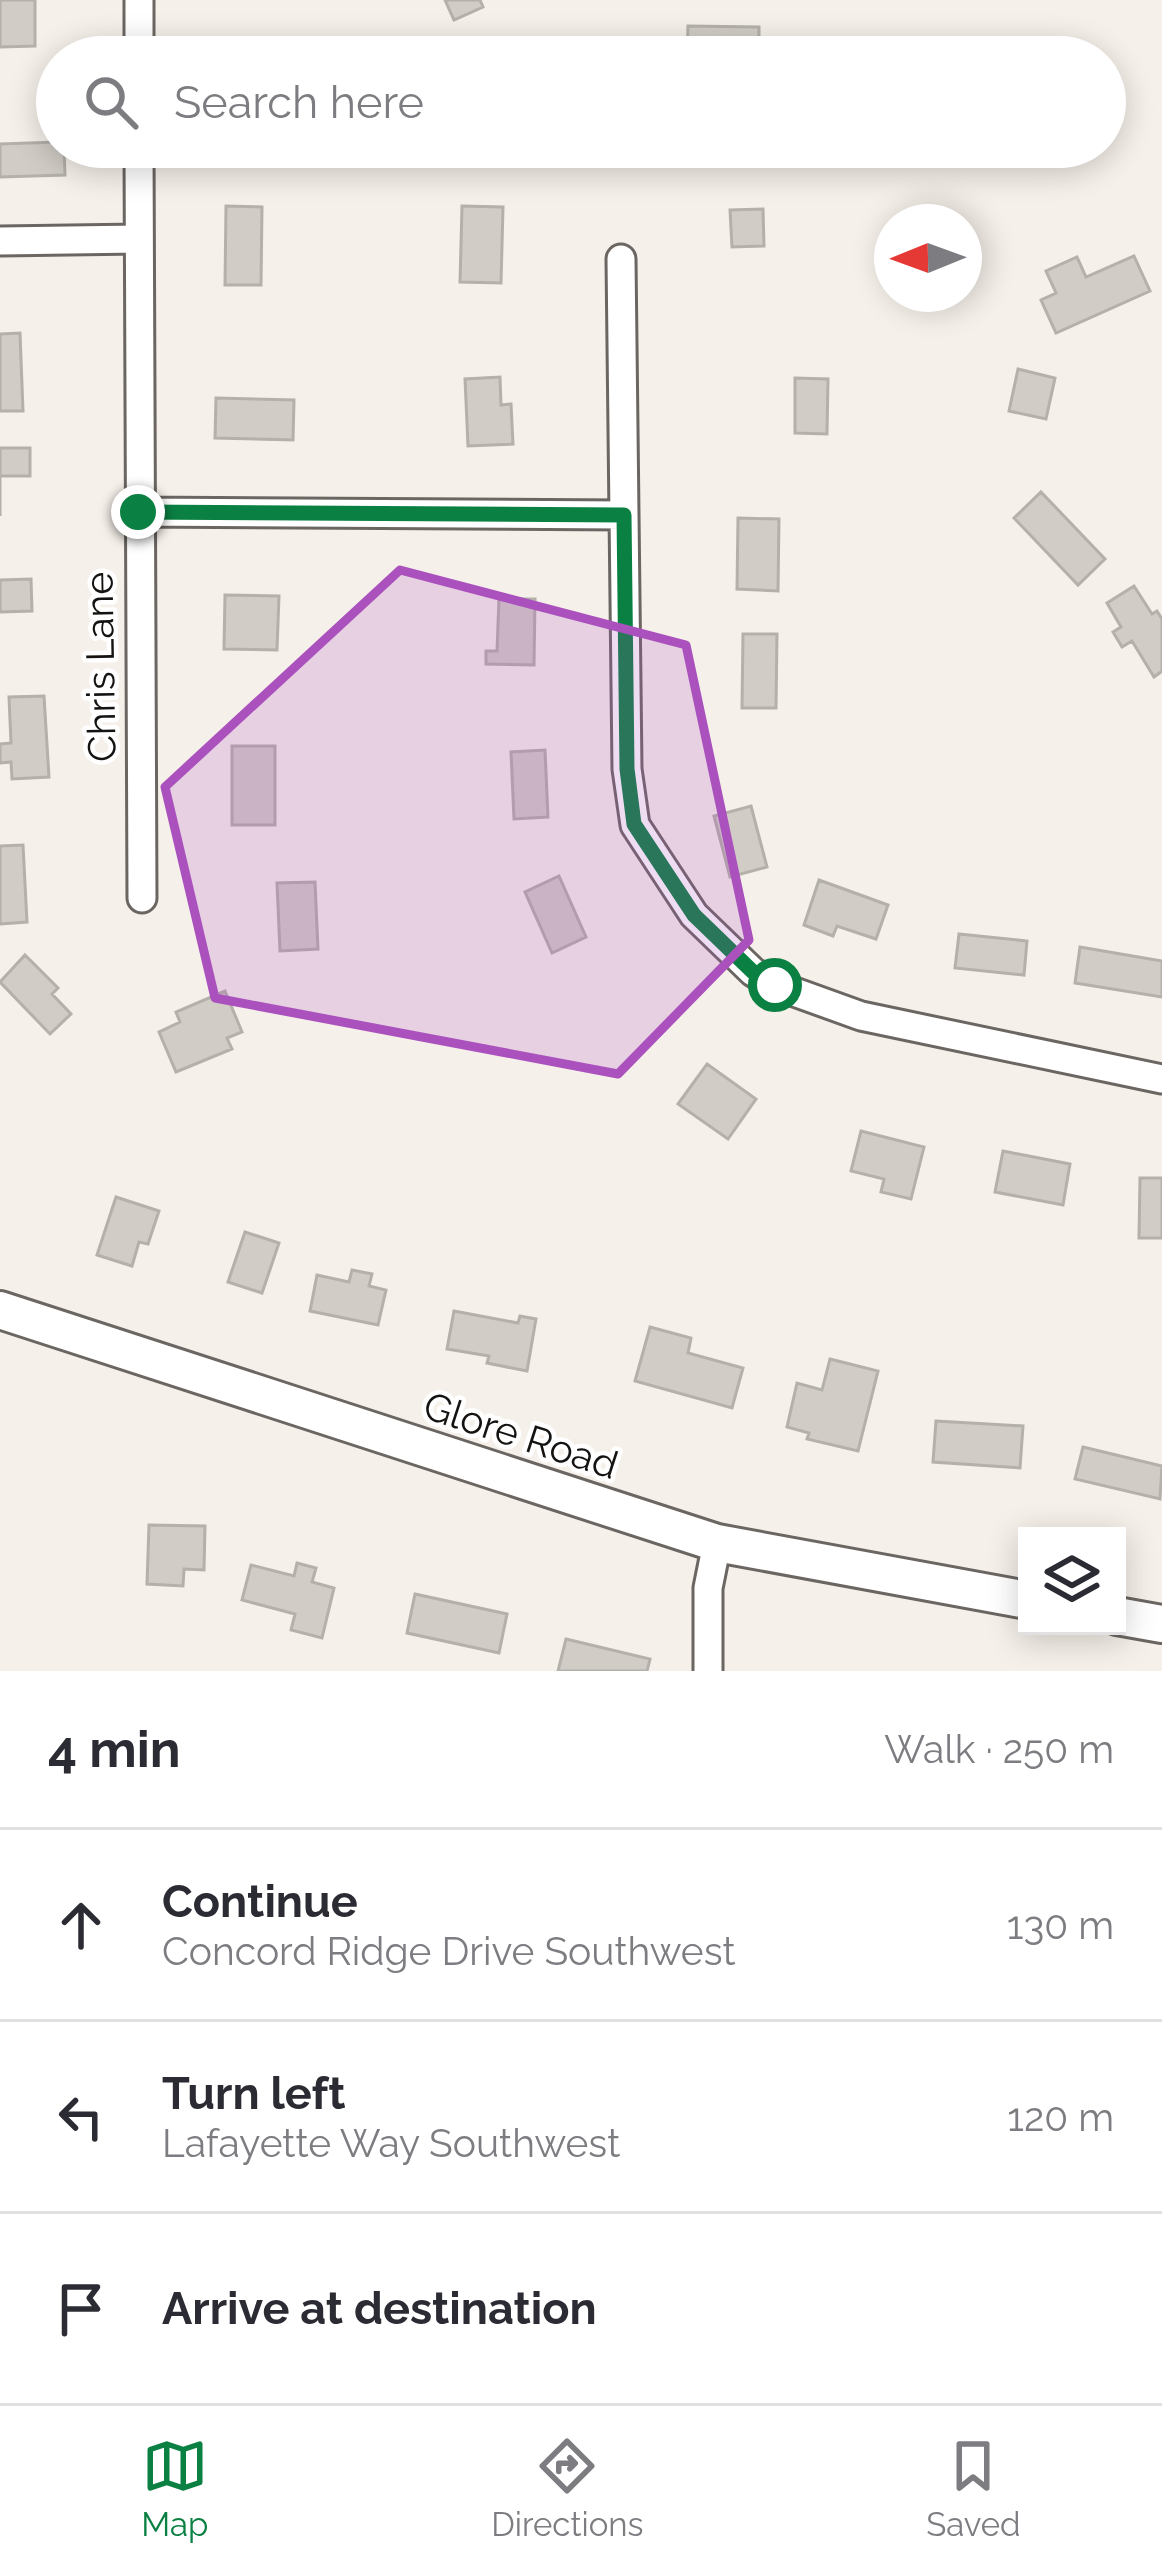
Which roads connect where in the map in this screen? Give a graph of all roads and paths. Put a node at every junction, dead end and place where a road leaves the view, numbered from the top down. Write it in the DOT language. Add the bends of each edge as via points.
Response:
graph roads {
  1 [pos="139,0"];
  2 [pos="139,36"];
  3 [pos="139,168"];
  4 [pos="139,239"];
  5 [pos="0,241"];
  6 [pos="622,260"];
  7 [pos="138,512"];
  8 [pos="624,515"];
  9 [pos="142,898"];
  10 [pos="1162,1078"];
  11 [pos="0,1310"];
  12 [pos="717,1543"];
  13 [pos="1018,1598"];
  14 [pos="1126,1618"];
  15 [pos="1162,1624"];
  16 [pos="708,1671"];
  1 -- 2 [label="street"];
  3 -- 4 [label="street, Chris Lane"];
  4 -- 5 [label="street"];
  4 -- 7 [label="street, Chris Lane"];
  6 -- 8 [label="street"];
  7 -- 8 [label="street"];
  7 -- 9 [label="street, Chris Lane"];
  8 -- 10 [label="street" via="634,824 694,915 753,972 799,995 861,1016"];
  11 -- 12 [label="street, Glore Road"];
  12 -- 13 [label="street, Glore Road"];
  12 -- 16 [label="street"];
  14 -- 15 [label="street"];
}
